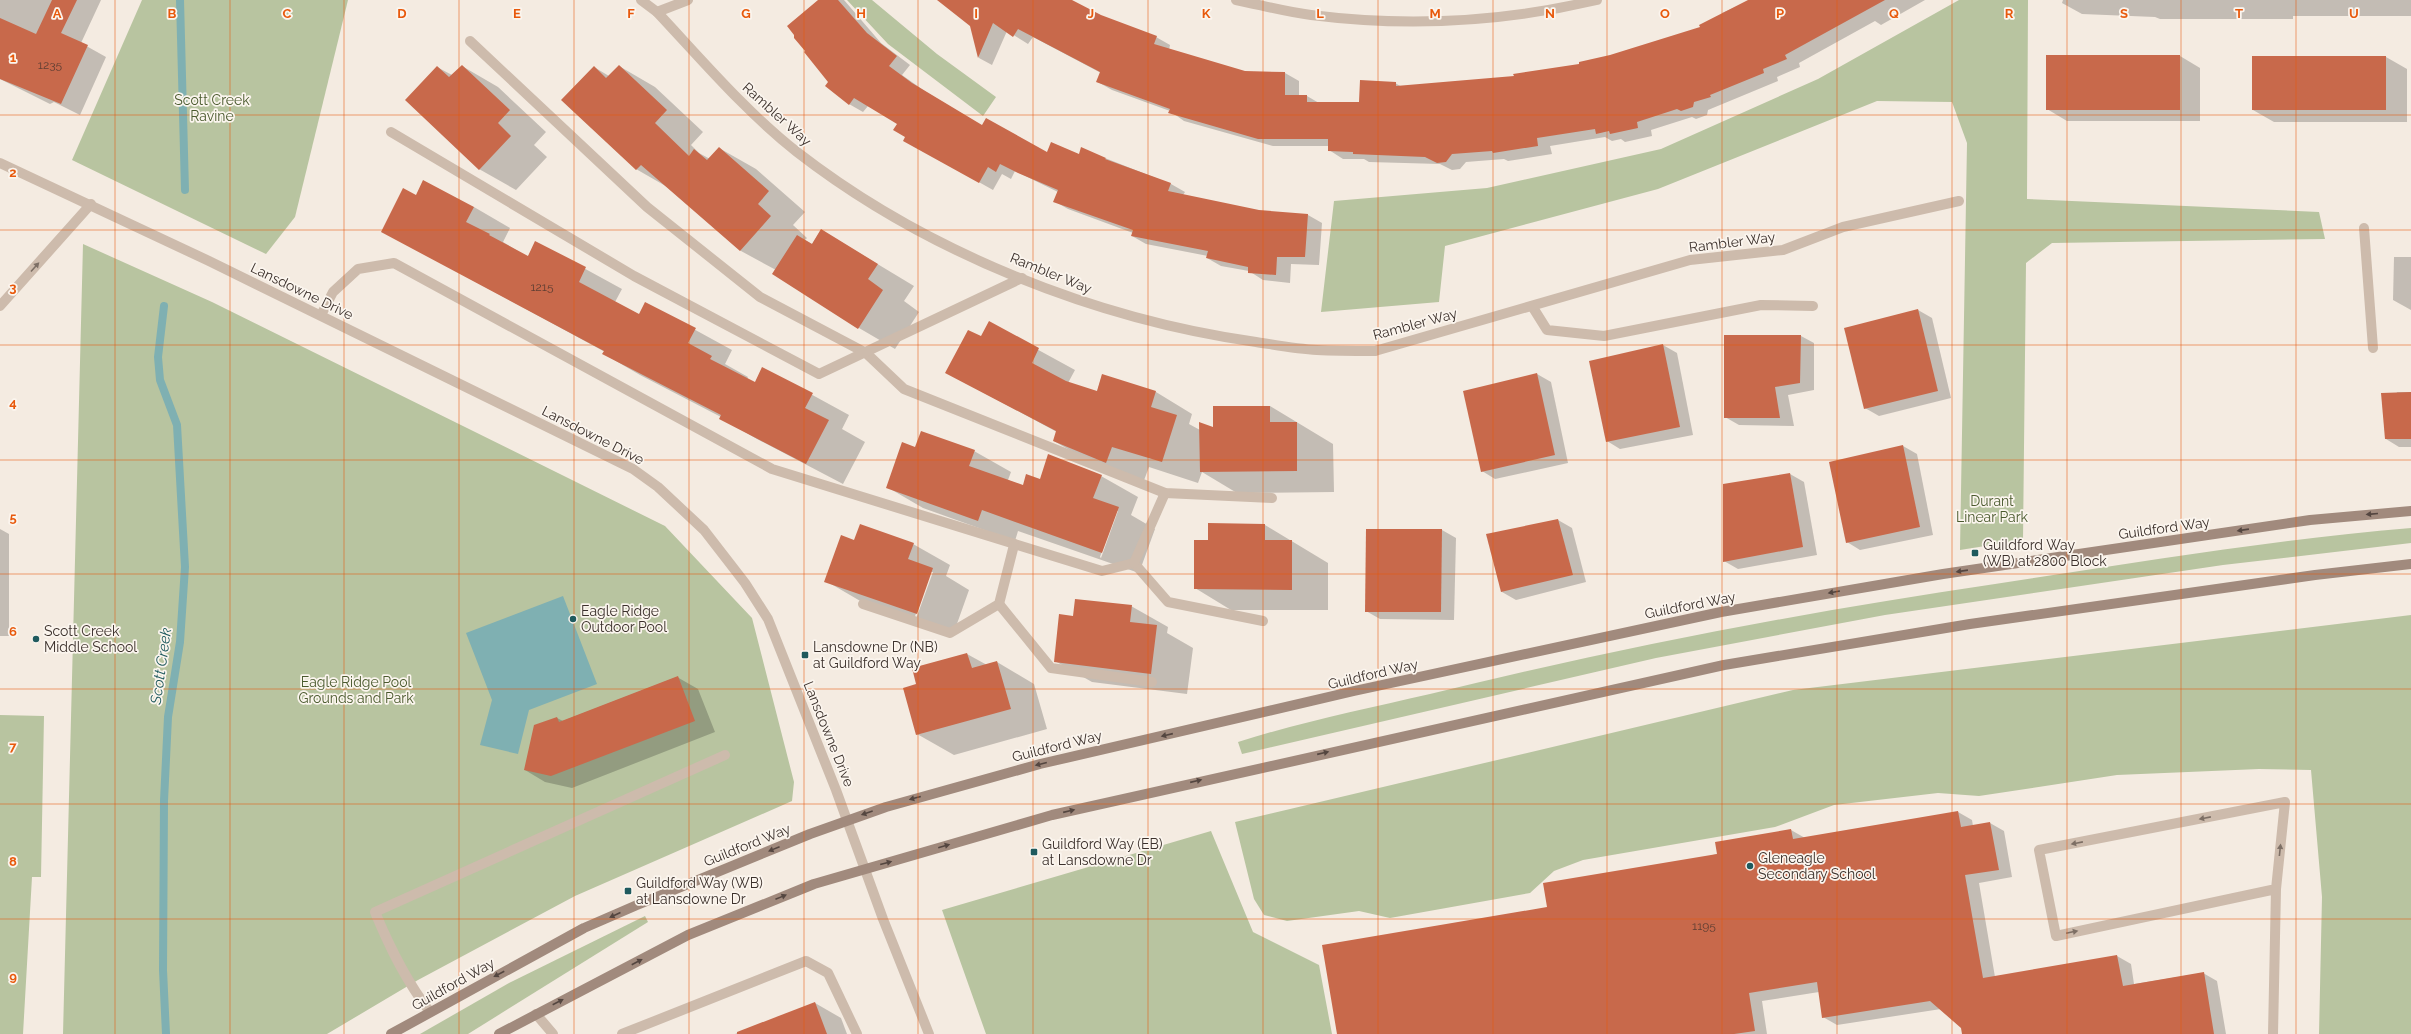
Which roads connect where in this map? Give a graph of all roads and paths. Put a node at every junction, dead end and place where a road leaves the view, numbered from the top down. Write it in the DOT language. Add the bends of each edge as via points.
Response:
graph roads {
  1 [pos="641,0"];
  2 [pos="688,0"];
  3 [pos="1236,0"];
  4 [pos="1597,0"];
  5 [pos="657,12"];
  6 [pos="470,41"];
  7 [pos="391,132"];
  8 [pos="0,163"];
  9 [pos="1959,201"];
  10 [pos="91,204"];
  11 [pos="2364,228"];
  12 [pos="1022,278"];
  13 [pos="0,306"];
  14 [pos="1532,306"];
  15 [pos="1813,306"];
  16 [pos="321,315"];
  17 [pos="2373,348"];
  18 [pos="866,353"];
  19 [pos="1165,493"];
  20 [pos="1272,498"];
  21 [pos="2411,511"];
  22 [pos="1014,545"];
  23 [pos="1134,563"];
  24 [pos="2411,564"];
  25 [pos="863,604"];
  26 [pos="999,604"];
  27 [pos="1264,621"];
  28 [pos="1152,682"];
  29 [pos="725,755"];
  30 [pos="848,820"];
  31 [pos="865,869"];
  32 [pos="2276,889"];
  33 [pos="430,1012"];
  34 [pos="536,1014"];
  35 [pos="391,1034"];
  36 [pos="499,1034"];
  37 [pos="553,1034"];
  38 [pos="622,1034"];
  39 [pos="857,1034"];
  40 [pos="929,1034"];
  41 [pos="2273,1034"];
  1 -- 5 [label="street, Rambler Way"];
  2 -- 5 [label="street"];
  3 -- 4 [label="street" via="1310,15 1392,21 1465,20 1533,14"];
  5 -- 12 [label="street, Rambler Way" via="746,107 795,150 848,190 935,239"];
  6 -- 18 [label="street" via="647,208 760,297"];
  7 -- 18 [label="street" via="634,276 819,374"];
  8 -- 10 [label="street, Lansdowne Drive"];
  9 -- 14 [label="street, Rambler Way" via="1843,227 1782,250 1690,260"];
  13 -- 10 [label="street, one-way"];
  10 -- 16 [label="street, Lansdowne Drive"];
  11 -- 17 [label="street"];
  12 -- 14 [label="street, Rambler Way" via="1096,306 1164,325 1230,338 1315,350 1375,351"];
  12 -- 18 [label="street"];
  14 -- 15 [label="street" via="1547,330 1604,336 1761,305"];
  16 -- 22 [label="street" via="333,292 358,269 394,263 772,469"];
  16 -- 30 [label="street, Lansdowne Drive" via="633,469 658,487 704,530 745,583 768,619"];
  18 -- 19 [label="street" via="904,389"];
  19 -- 20 [label="street"];
  19 -- 23 [label="street"];
  21 -- 30 [label="main road, Guildford Way, one-way" via="2310,520 1943,574 1721,612 1354,691 1040,764 898,803"];
  22 -- 23 [label="street" via="1102,571"];
  22 -- 26 [label="street"];
  23 -- 27 [label="street" via="1168,602"];
  31 -- 24 [label="main road, one-way" via="1052,815 1724,665 1970,624 2315,575"];
  25 -- 26 [label="street" via="950,633"];
  26 -- 28 [label="street" via="1050,668"];
  29 -- 33 [label="street" via="375,912 413,990"];
  30 -- 31 [label="street, Lansdowne Drive"];
  30 -- 33 [label="main road, Guildford Way, one-way" via="584,928"];
  34 -- 31 [label="main road, one-way" via="688,935 814,884"];
  31 -- 40 [label="street, Lansdowne Drive"];
  32 -- 32 [label="street, one-way" via="2285,802 2038,850 2056,936"];
  32 -- 41 [label="street"];
  33 -- 35 [label="main road, Guildford Way"];
  34 -- 36 [label="main road"];
  34 -- 37 [label="street"];
  38 -- 39 [label="street" via="806,961 828,973"];
}
